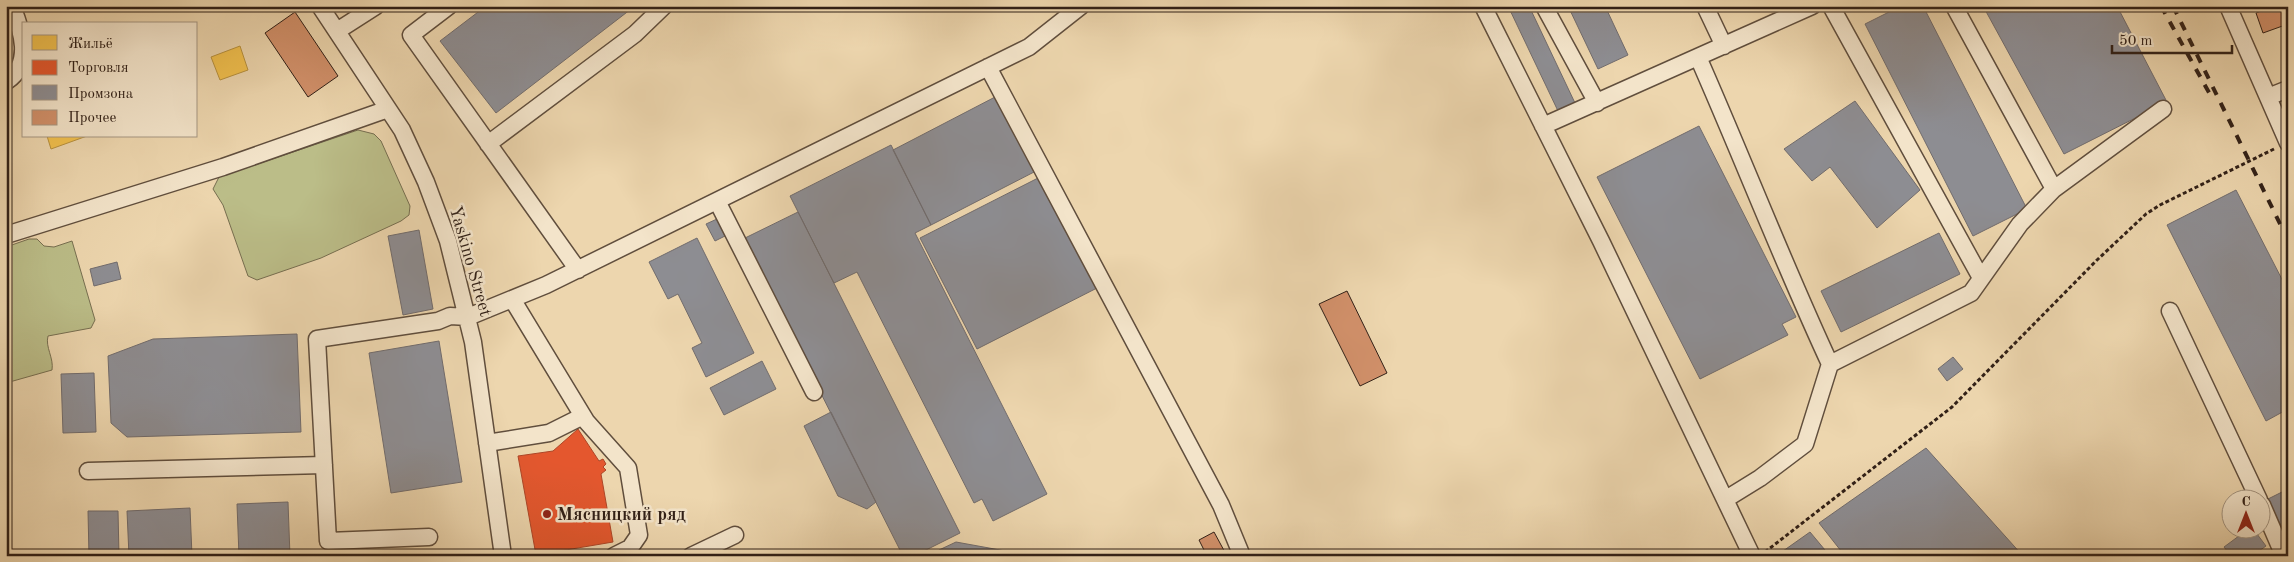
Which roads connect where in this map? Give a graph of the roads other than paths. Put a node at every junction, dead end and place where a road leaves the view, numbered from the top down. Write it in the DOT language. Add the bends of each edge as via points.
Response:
graph roads {
  1 [pos="12,6"];
  2 [pos="320,6"];
  3 [pos="376,6"];
  4 [pos="449,6"];
  5 [pos="664,6"];
  6 [pos="1081,6"];
  7 [pos="1483,6"];
  8 [pos="1544,6"];
  9 [pos="1705,6"];
  10 [pos="1812,6"];
  11 [pos="1831,6"];
  12 [pos="1954,6"];
  13 [pos="2228,6"];
  14 [pos="338,32"];
  15 [pos="22,35"];
  16 [pos="1724,46"];
  17 [pos="1698,57"];
  18 [pos="22,61"];
  19 [pos="988,67"];
  20 [pos="7,81"];
  21 [pos="2288,89"];
  22 [pos="2268,98"];
  23 [pos="1596,102"];
  24 [pos="388,109"];
  25 [pos="2163,109"];
  26 [pos="1543,126"];
  27 [pos="2288,142"];
  28 [pos="488,144"];
  29 [pos="2054,189"];
  30 [pos="717,201"];
  31 [pos="6,235"];
  32 [pos="578,270"];
  33 [pos="1982,278"];
  34 [pos="512,299"];
  35 [pos="2170,311"];
  36 [pos="468,317"];
  37 [pos="1830,364"];
  38 [pos="814,392"];
  39 [pos="583,416"];
  40 [pos="487,443"];
  41 [pos="324,464"];
  42 [pos="88,472"];
  43 [pos="2254,490"];
  44 [pos="1726,499"];
  45 [pos="2272,528"];
  46 [pos="735,535"];
  47 [pos="429,537"];
  48 [pos="500,554"];
  49 [pos="614,556"];
  50 [pos="691,556"];
  51 [pos="1242,556"];
  52 [pos="1752,556"];
  53 [pos="2284,556"];
  1 -- 15 [label="street"];
  2 -- 14 [label="street, Yaskino Street"];
  3 -- 14 [label="street"];
  4 -- 28 [label="street" via="411,36"];
  5 -- 28 [label="street" via="635,34"];
  6 -- 19 [label="street" via="1029,47"];
  7 -- 26 [label="street"];
  8 -- 23 [label="street"];
  9 -- 16 [label="street"];
  10 -- 16 [label="street"];
  11 -- 33 [label="street"];
  12 -- 29 [label="street"];
  13 -- 22 [label="street"];
  14 -- 24 [label="street, Yaskino Street"];
  16 -- 17 [label="street"];
  17 -- 23 [label="street"];
  17 -- 37 [label="street" via="1745,163 1792,283"];
  18 -- 20 [label="street" via="16,75"];
  19 -- 30 [label="street"];
  19 -- 51 [label="street" via="1221,505"];
  21 -- 22 [label="street"];
  22 -- 27 [label="street"];
  23 -- 26 [label="street"];
  24 -- 31 [label="street" via="223,167"];
  24 -- 36 [label="street, Yaskino Street" via="402,130 426,182 448,241"];
  25 -- 29 [label="street"];
  26 -- 44 [label="street"];
  28 -- 32 [label="street"];
  29 -- 33 [label="street" via="2020,224"];
  30 -- 32 [label="street"];
  30 -- 38 [label="street"];
  32 -- 34 [label="street"];
  33 -- 37 [label="street" via="1971,293"];
  34 -- 36 [label="street"];
  34 -- 39 [label="street"];
  35 -- 43 [label="street"];
  36 -- 40 [label="street, Yaskino Street"];
  36 -- 41 [label="street" via="450,316 438,321 317,339"];
  37 -- 44 [label="street" via="1805,444"];
  39 -- 40 [label="street" via="549,433"];
  39 -- 49 [label="street" via="628,468 640,535 630,548"];
  40 -- 48 [label="street, Yaskino Street"];
  41 -- 42 [label="street"];
  41 -- 47 [label="street" via="328,541"];
  44 -- 52 [label="street"];
  45 -- 53 [label="street"];
  46 -- 50 [label="street"];
}
